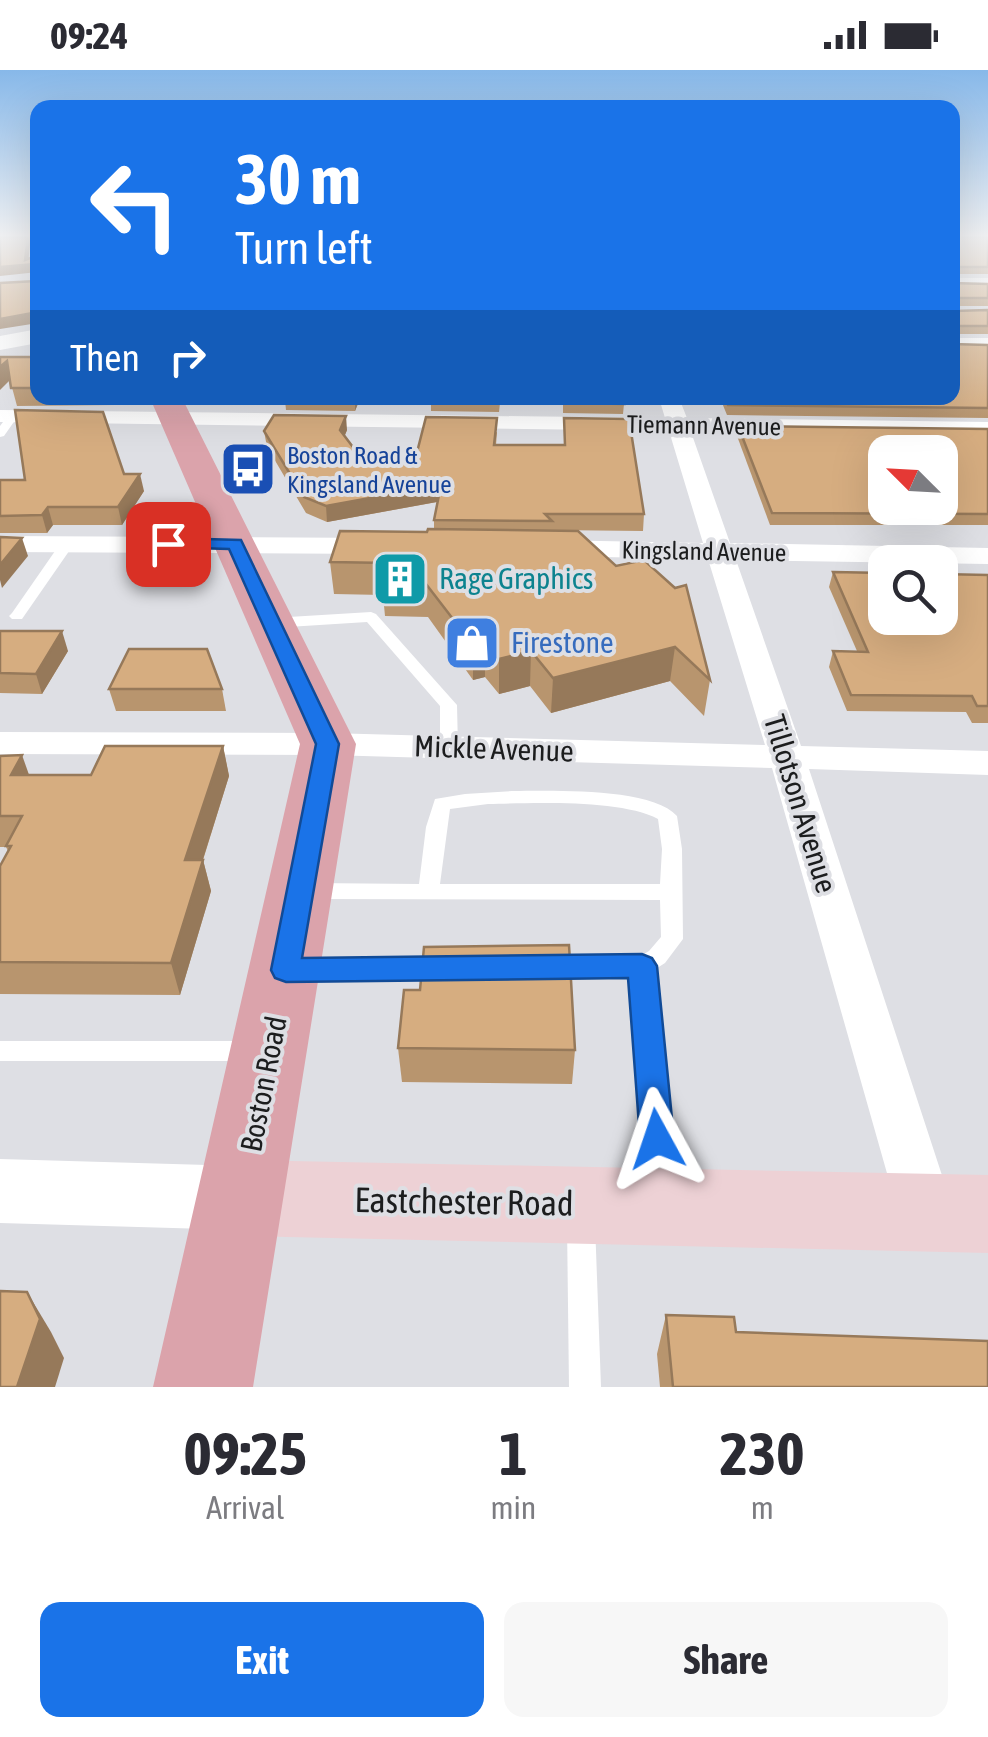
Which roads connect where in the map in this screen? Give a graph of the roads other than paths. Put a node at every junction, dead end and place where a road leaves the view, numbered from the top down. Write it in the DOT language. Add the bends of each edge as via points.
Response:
graph roads {
  1 [pos="30,337"];
  2 [pos="0,343"];
  3 [pos="960,344"];
  4 [pos="988,344"];
  5 [pos="170,407"];
  6 [pos="673,411"];
  7 [pos="4,422"];
  8 [pos="988,429"];
  9 [pos="0,544"];
  10 [pos="67,544"];
  11 [pos="235,544"];
  12 [pos="409,546"];
  13 [pos="525,548"];
  14 [pos="720,551"];
  15 [pos="988,556"];
  16 [pos="17,616"];
  17 [pos="272,623"];
  18 [pos="0,743"];
  19 [pos="328,744"];
  20 [pos="449,748"];
  21 [pos="787,758"];
  22 [pos="988,763"];
  23 [pos="300,891"];
  24 [pos="429,891"];
  25 [pos="670,892"];
  26 [pos="477,965"];
  27 [pos="527,965"];
  28 [pos="642,966"];
  29 [pos="286,970"];
  30 [pos="0,1051"];
  31 [pos="270,1051"];
  32 [pos="0,1191"];
  33 [pos="242,1198"];
  34 [pos="580,1204"];
  35 [pos="662,1208"];
  36 [pos="957,1212"];
  37 [pos="203,1387"];
  38 [pos="585,1387"];
  1 -- 2 [label="street"];
  3 -- 4 [label="street"];
  5 -- 6 [label="street, Tiemann Avenue"];
  5 -- 7 [label="street, Tiemann Avenue"];
  5 -- 11 [label="main road"];
  6 -- 8 [label="street, Tiemann Avenue"];
  6 -- 14 [label="street, Tillotson Avenue"];
  9 -- 10 [label="street"];
  10 -- 11 [label="street"];
  10 -- 16 [label="lane"];
  11 -- 12 [label="street"];
  11 -- 17 [label="main road"];
  13 -- 14 [label="street, Kingsland Avenue"];
  14 -- 15 [label="street, Kingsland Avenue"];
  14 -- 21 [label="street, Tillotson Avenue"];
  17 -- 19 [label="main road"];
  17 -- 20 [label="lane" via="372,617 449,705"];
  18 -- 19 [label="street, Mickle Avenue"];
  19 -- 20 [label="street, Mickle Avenue"];
  19 -- 23 [label="main road, Boston Road"];
  20 -- 21 [label="street, Mickle Avenue"];
  21 -- 22 [label="street, Mickle Avenue"];
  21 -- 36 [label="street, Tillotson Avenue"];
  23 -- 24 [label="lane"];
  23 -- 29 [label="main road, Boston Road"];
  24 -- 25 [label="lane"];
  24 -- 25 [label="lane" via="442,804 508,799 630,802 667,816"];
  25 -- 28 [label="lane" via="672,939"];
  26 -- 29 [label="lane"];
  27 -- 28 [label="lane"];
  28 -- 35 [label="lane"];
  29 -- 31 [label="main road, Boston Road"];
  30 -- 31 [label="lane"];
  31 -- 33 [label="main road, Boston Road"];
  32 -- 33 [label="street, Eastchester Road"];
  33 -- 34 [label="main road, Eastchester Road"];
  33 -- 37 [label="main road, Boston Road"];
  34 -- 35 [label="main road, Eastchester Road"];
  34 -- 38 [label="lane"];
  35 -- 36 [label="main road, Eastchester Road"];
}
